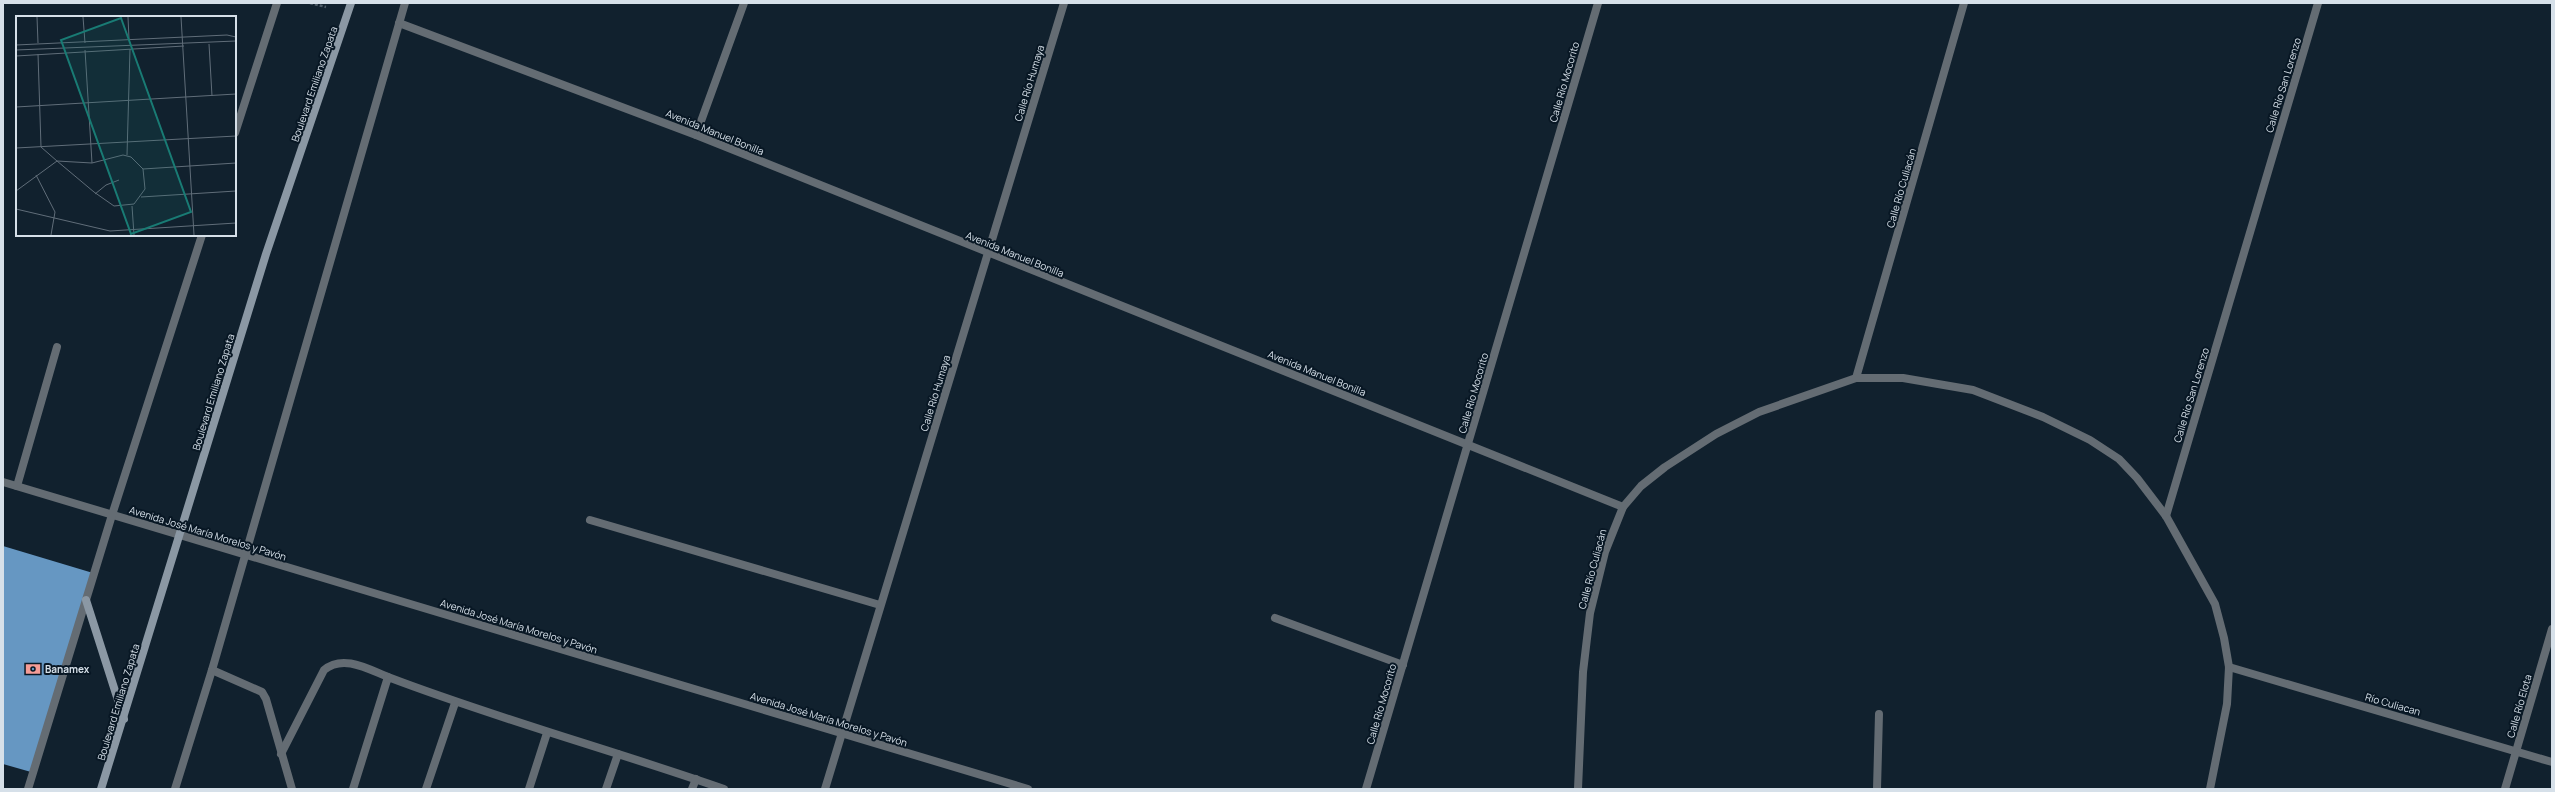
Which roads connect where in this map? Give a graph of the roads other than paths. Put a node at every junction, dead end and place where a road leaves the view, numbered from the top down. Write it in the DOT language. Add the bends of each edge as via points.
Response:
graph roads {
  1 [pos="277,3"];
  2 [pos="351,3"];
  3 [pos="404,3"];
  4 [pos="744,3"];
  5 [pos="1064,3"];
  6 [pos="1598,3"];
  7 [pos="1964,3"];
  8 [pos="2318,3"];
  9 [pos="399,23"];
  10 [pos="236,130"];
  11 [pos="696,135"];
  12 [pos="202,236"];
  13 [pos="988,254"];
  14 [pos="57,346"];
  15 [pos="1856,378"];
  16 [pos="1469,443"];
  17 [pos="3,482"];
  18 [pos="17,486"];
  19 [pos="1624,507"];
  20 [pos="112,515"];
  21 [pos="2166,516"];
  22 [pos="590,520"];
  23 [pos="178,535"];
  24 [pos="246,554"];
  25 [pos="86,600"];
  26 [pos="880,606"];
  27 [pos="1275,618"];
  28 [pos="2552,630"];
  29 [pos="1403,666"];
  30 [pos="2229,667"];
  31 [pos="212,670"];
  32 [pos="388,677"];
  33 [pos="455,703"];
  34 [pos="1879,714"];
  35 [pos="124,719"];
  36 [pos="548,733"];
  37 [pos="842,733"];
  38 [pos="2517,751"];
  39 [pos="280,754"];
  40 [pos="618,754"];
  41 [pos="2552,762"];
  42 [pos="696,779"];
  43 [pos="28,789"];
  44 [pos="101,789"];
  45 [pos="174,789"];
  46 [pos="292,789"];
  47 [pos="353,789"];
  48 [pos="426,789"];
  49 [pos="529,789"];
  50 [pos="606,789"];
  51 [pos="692,789"];
  52 [pos="724,789"];
  53 [pos="826,789"];
  54 [pos="1028,789"];
  55 [pos="1366,789"];
  56 [pos="1578,789"];
  57 [pos="1877,789"];
  58 [pos="2210,789"];
  59 [pos="2505,789"];
  1 -- 10 [label="street"];
  2 -- 23 [label="main road, Boulevard Emiliano Zapata" via="266,254"];
  3 -- 9 [label="street"];
  4 -- 11 [label="street"];
  5 -- 13 [label="street, Calle Río Humaya"];
  6 -- 16 [label="street, Calle Río Mocorito"];
  7 -- 15 [label="street, Calle Río Culiacán"];
  8 -- 21 [label="street, Calle Río San Lorenzo"];
  9 -- 11 [label="street, Avenida Manuel Bonilla"];
  9 -- 24 [label="street"];
  11 -- 13 [label="street, Avenida Manuel Bonilla"];
  12 -- 20 [label="street"];
  13 -- 16 [label="street, Avenida Manuel Bonilla"];
  13 -- 26 [label="street, Calle Río Humaya"];
  14 -- 18 [label="street"];
  15 -- 19 [label="street, Calle Río Culiacán" via="1772,407 1716,434 1641,486"];
  15 -- 21 [label="street, Calle Río Culiacán" via="1903,378 1973,390 2044,417 2090,440 2120,459"];
  16 -- 19 [label="street, Avenida Manuel Bonilla"];
  16 -- 29 [label="street, Calle Río Mocorito"];
  17 -- 18 [label="street, Avenida José María Morelos y Pavón"];
  18 -- 20 [label="street, Avenida José María Morelos y Pavón"];
  19 -- 56 [label="street, Calle Río Culiacán" via="1605,552 1590,613 1583,672"];
  20 -- 23 [label="street, Avenida José María Morelos y Pavón"];
  20 -- 25 [label="street"];
  21 -- 30 [label="street" via="2215,604"];
  22 -- 26 [label="street"];
  23 -- 24 [label="street, Avenida José María Morelos y Pavón"];
  23 -- 35 [label="main road, Boulevard Emiliano Zapata"];
  24 -- 31 [label="street"];
  24 -- 37 [label="street, Avenida José María Morelos y Pavón"];
  25 -- 35 [label="main road"];
  25 -- 43 [label="street"];
  26 -- 37 [label="street, Calle Río Humaya"];
  27 -- 29 [label="street"];
  28 -- 38 [label="street, Calle Río Elota"];
  29 -- 55 [label="street, Calle Río Mocorito"];
  30 -- 38 [label="street, Río Culiacan"];
  30 -- 58 [label="street" via="2224,730"];
  31 -- 39 [label="street" via="262,692"];
  31 -- 45 [label="street"];
  32 -- 33 [label="street"];
  32 -- 39 [label="street" via="355,664 345,662 330,665 324,670"];
  32 -- 47 [label="street"];
  33 -- 36 [label="street"];
  33 -- 48 [label="street"];
  34 -- 57 [label="street"];
  35 -- 44 [label="main road, Boulevard Emiliano Zapata"];
  36 -- 40 [label="street"];
  36 -- 49 [label="street"];
  37 -- 53 [label="street, Calle Río Humaya"];
  37 -- 54 [label="street, Avenida José María Morelos y Pavón"];
  38 -- 41 [label="street, Río Culiacan"];
  38 -- 59 [label="street, Calle Río Elota"];
  39 -- 46 [label="street"];
  40 -- 42 [label="street"];
  40 -- 50 [label="street"];
  42 -- 51 [label="street"];
  42 -- 52 [label="street"];
}
